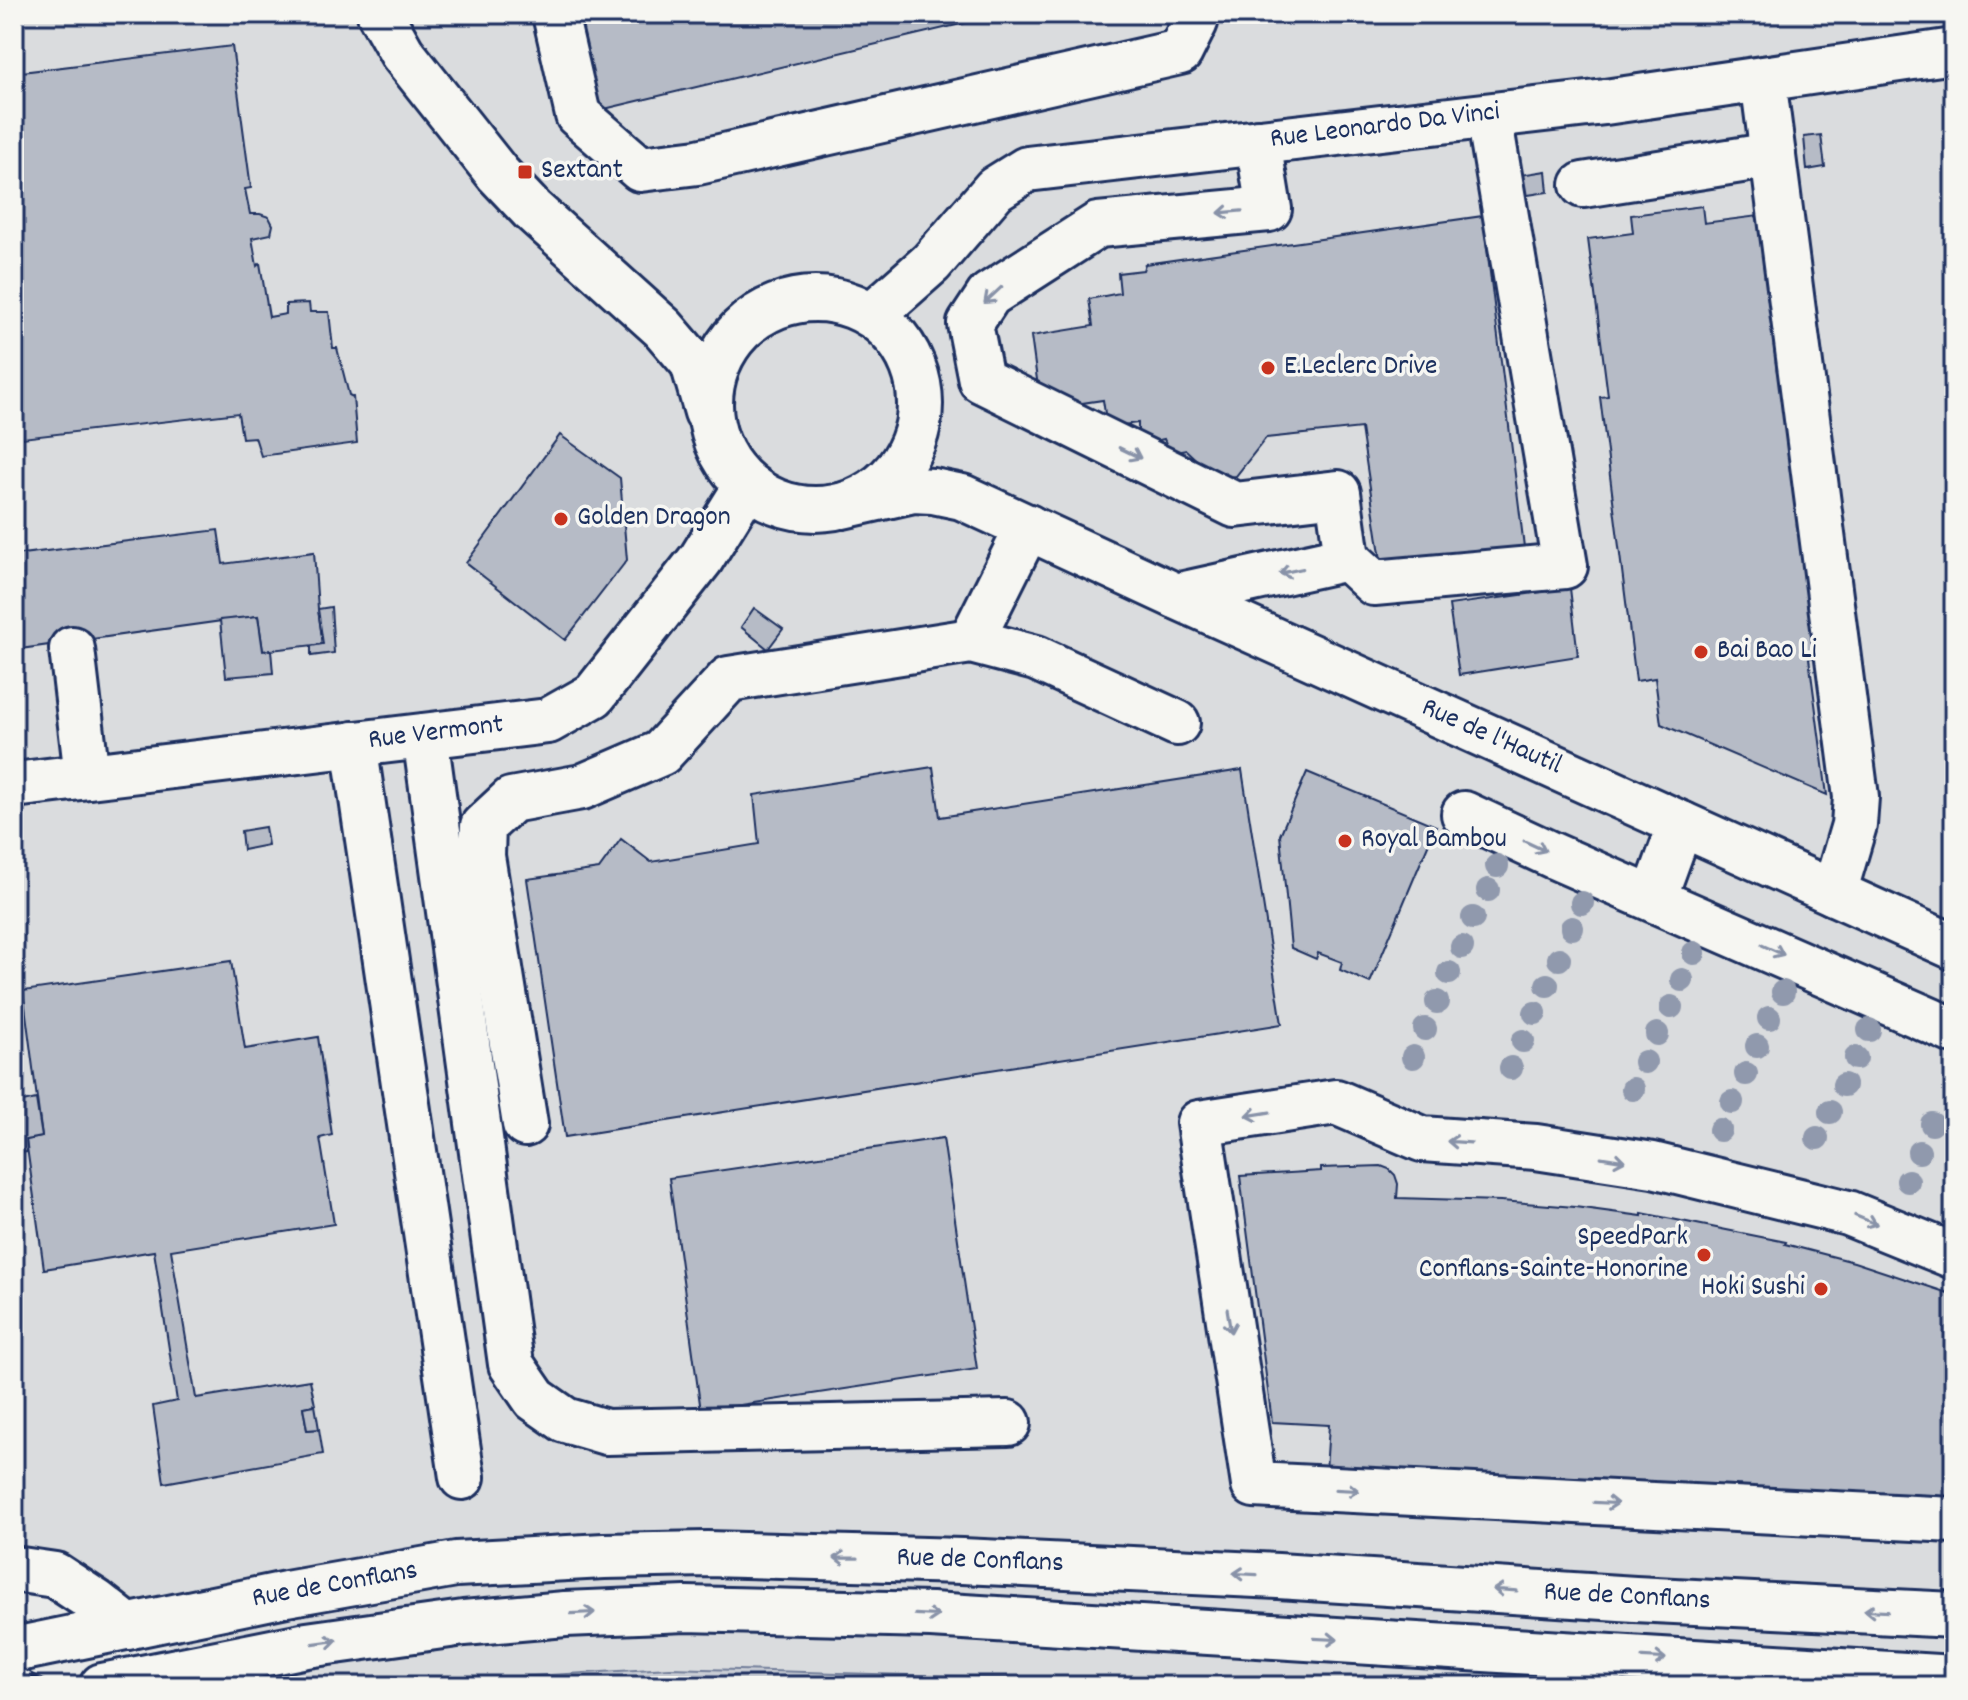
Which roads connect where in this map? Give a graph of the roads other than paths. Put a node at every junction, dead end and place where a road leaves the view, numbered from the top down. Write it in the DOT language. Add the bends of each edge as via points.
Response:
graph roads {
  1 [pos="380,14"];
  2 [pos="555,14"];
  3 [pos="1193,14"];
  4 [pos="1954,51"];
  5 [pos="1763,79"];
  6 [pos="1489,116"];
  7 [pos="1258,142"];
  8 [pos="1773,155"];
  9 [pos="1583,185"];
  10 [pos="644,310"];
  11 [pos="872,315"];
  12 [pos="750,322"];
  13 [pos="916,374"];
  14 [pos="711,425"];
  15 [pos="747,485"];
  16 [pos="842,506"];
  17 [pos="1028,527"];
  18 [pos="1347,558"];
  19 [pos="1176,596"];
  20 [pos="971,641"];
  21 [pos="72,649"];
  22 [pos="1177,723"];
  23 [pos="425,736"];
  24 [pos="354,744"];
  25 [pos="87,776"];
  26 [pos="14,785"];
  27 [pos="1464,814"];
  28 [pos="1681,824"];
  29 [pos="1834,893"];
  30 [pos="1654,898"];
  31 [pos="1954,947"];
  32 [pos="1954,1031"];
  33 [pos="525,1124"];
  34 [pos="1954,1256"];
  35 [pos="1008,1423"];
  36 [pos="462,1477"];
  37 [pos="1954,1520"];
  38 [pos="14,1569"];
  39 [pos="1954,1615"];
  40 [pos="128,1627"];
  41 [pos="14,1650"];
  42 [pos="1954,1678"];
  43 [pos="112,1684"];
  1 -- 10 [label="street" via="402,53 498,174"];
  2 -- 3 [label="street" via="578,115 640,169 698,162 1180,52 1195,22"];
  4 -- 5 [label="street, Rue Leonardo Da Vinci"];
  5 -- 6 [label="street, Rue Leonardo Da Vinci"];
  5 -- 8 [label="street"];
  6 -- 7 [label="street, Rue Leonardo Da Vinci"];
  6 -- 18 [label="street" via="1565,566 1374,583"];
  7 -- 11 [label="street, Rue Leonardo Da Vinci" via="1027,169 995,189 931,263"];
  7 -- 18 [label="street, one-way" via="1269,209 1098,225 989,295 970,324 981,380 1235,505 1338,493"];
  8 -- 9 [label="street"];
  8 -- 29 [label="street" via="1856,797 1854,825"];
  10 -- 12 [label="street" via="699,332"];
  10 -- 14 [label="street" via="693,363"];
  11 -- 12 [label="street" via="839,301 803,298 769,308"];
  11 -- 13 [label="street" via="906,351"];
  12 -- 14 [label="street" via="719,358 709,393"];
  13 -- 16 [label="street" via="920,408 914,440 903,460 872,492"];
  13 -- 17 [label="street, Rue de l'Hautil" via="942,460 965,486"];
  14 -- 15 [label="street" via="724,459"];
  15 -- 16 [label="street" via="775,502 808,509"];
  15 -- 23 [label="street, Rue Vermont" via="701,559 594,695 548,721"];
  16 -- 17 [label="street, Rue de l'Hautil" via="913,490 933,491 962,497"];
  17 -- 19 [label="street, Rue de l'Hautil"];
  17 -- 20 [label="street"];
  18 -- 19 [label="street, one-way"];
  19 -- 28 [label="street, Rue de l'Hautil"];
  20 -- 22 [label="street" via="1036,658"];
  20 -- 33 [label="street" via="729,679 661,753 582,787 511,800 483,826 482,856"];
  21 -- 25 [label="street"];
  23 -- 24 [label="street, Rue Vermont"];
  23 -- 35 [label="street" via="511,1364 535,1399 565,1420 606,1432"];
  24 -- 25 [label="street, Rue Vermont"];
  24 -- 36 [label="street"];
  25 -- 26 [label="street, Rue Vermont"];
  27 -- 30 [label="street, one-way"];
  28 -- 29 [label="street, Rue de l'Hautil"];
  28 -- 30 [label="street"];
  29 -- 31 [label="street, Rue de l'Hautil"];
  30 -- 32 [label="street, one-way"];
  34 -- 37 [label="street" via="1848,1213 1653,1165 1536,1147 1422,1139 1336,1102 1199,1123 1254,1485"];
  38 -- 40 [label="street" via="55,1575"];
  39 -- 40 [label="street, Rue de Conflans, one-way" via="1214,1573 707,1554 456,1564"];
  40 -- 41 [label="street, Rue de Conflans"];
  43 -- 42 [label="street, Rue de Conflans, one-way" via="307,1645 464,1623 686,1609 931,1615"];
}
